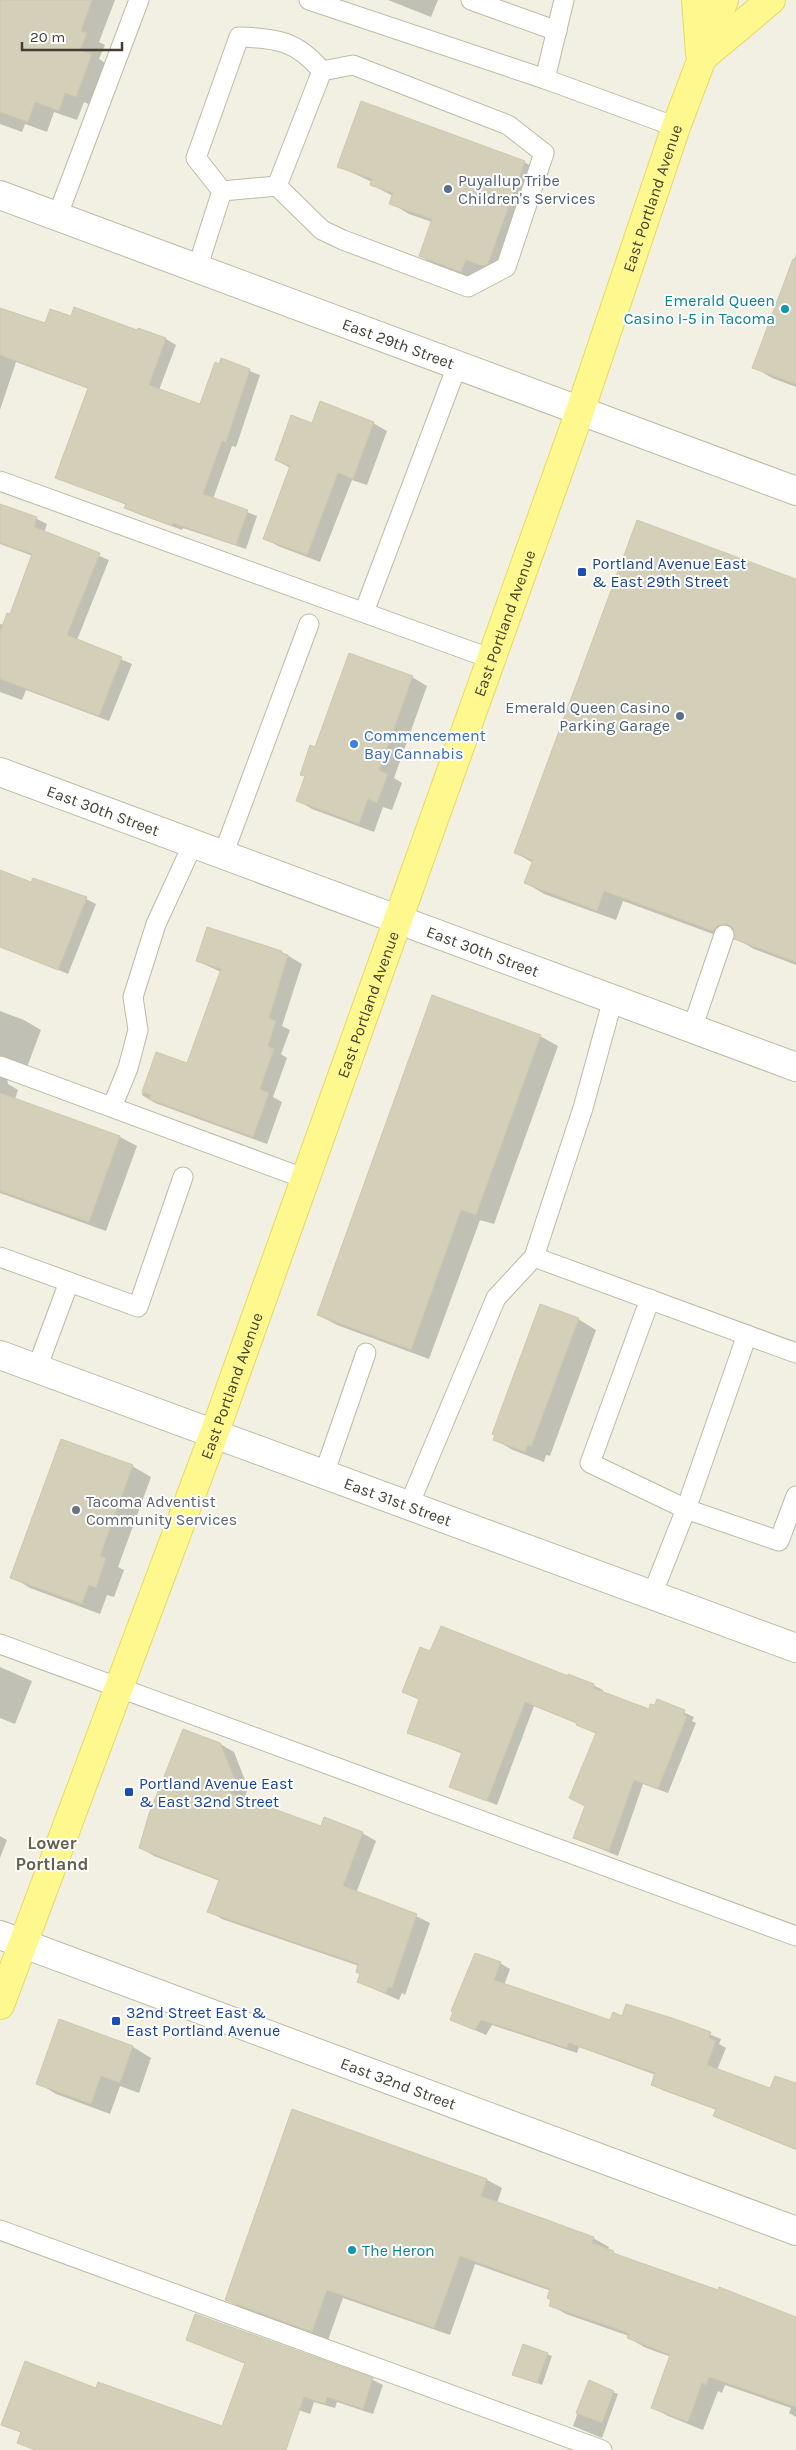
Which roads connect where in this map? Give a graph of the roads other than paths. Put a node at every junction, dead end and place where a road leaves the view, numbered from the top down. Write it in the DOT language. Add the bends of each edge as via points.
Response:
graph roads {
  1 [pos="139,0"];
  2 [pos="471,0"];
  3 [pos="564,0"];
  4 [pos="696,0"];
  5 [pos="724,0"];
  6 [pos="771,0"];
  7 [pos="314,1"];
  8 [pos="557,31"];
  9 [pos="700,60"];
  10 [pos="322,71"];
  11 [pos="545,79"];
  12 [pos="676,127"];
  13 [pos="277,186"];
  14 [pos="222,191"];
  15 [pos="0,195"];
  16 [pos="57,217"];
  17 [pos="197,269"];
  18 [pos="458,366"];
  19 [pos="580,411"];
  20 [pos="0,481"];
  21 [pos="796,491"];
  22 [pos="364,612"];
  23 [pos="309,624"];
  24 [pos="492,659"];
  25 [pos="0,772"];
  26 [pos="193,844"];
  27 [pos="223,855"];
  28 [pos="399,920"];
  29 [pos="724,935"];
  30 [pos="613,999"];
  31 [pos="692,1029"];
  32 [pos="0,1066"];
  33 [pos="796,1067"];
  34 [pos="112,1107"];
  35 [pos="183,1177"];
  36 [pos="306,1179"];
  37 [pos="0,1257"];
  38 [pos="534,1258"];
  39 [pos="69,1282"];
  40 [pos="650,1299"];
  41 [pos="747,1335"];
  42 [pos="366,1353"];
  43 [pos="796,1353"];
  44 [pos="0,1355"];
  45 [pos="37,1368"];
  46 [pos="214,1434"];
  47 [pos="324,1474"];
  48 [pos="796,1496"];
  49 [pos="408,1505"];
  50 [pos="686,1509"];
  51 [pos="652,1595"];
  52 [pos="0,1644"];
  53 [pos="796,1648"];
  54 [pos="118,1689"];
  55 [pos="796,1936"];
  56 [pos="12,1939"];
  57 [pos="0,2005"];
  58 [pos="0,2230"];
  59 [pos="796,2231"];
  60 [pos="602,2450"];
  1 -- 16 [label="lane"];
  2 -- 8 [label="lane"];
  3 -- 8 [label="lane"];
  4 -- 9 [label="main road"];
  5 -- 9 [label="main road, East Portland Avenue"];
  6 -- 9 [label="main road"];
  7 -- 11 [label="lane"];
  8 -- 11 [label="lane"];
  9 -- 12 [label="main road, East Portland Avenue"];
  10 -- 13 [label="lane"];
  10 -- 13 [label="lane" via="354,65 508,125 544,153 506,267 468,287 322,230"];
  10 -- 14 [label="lane" via="309,56 292,45 269,38 239,37 196,158"];
  11 -- 12 [label="lane"];
  12 -- 19 [label="main road, East Portland Avenue"];
  13 -- 14 [label="lane"];
  14 -- 17 [label="lane"];
  15 -- 16 [label="street, East 29th Street"];
  16 -- 17 [label="street, East 29th Street"];
  17 -- 18 [label="street, East 29th Street"];
  18 -- 19 [label="street, East 29th Street"];
  18 -- 22 [label="lane"];
  19 -- 21 [label="street, East 29th Street"];
  19 -- 24 [label="main road, East Portland Avenue"];
  20 -- 22 [label="lane"];
  22 -- 24 [label="lane"];
  23 -- 27 [label="lane"];
  24 -- 28 [label="main road, East Portland Avenue"];
  25 -- 26 [label="street, East 30th Street"];
  26 -- 27 [label="street, East 30th Street"];
  26 -- 34 [label="lane" via="156,924 133,997 138,1030 128,1068"];
  27 -- 28 [label="street, East 30th Street"];
  28 -- 30 [label="street, East 30th Street"];
  28 -- 36 [label="main road, East Portland Avenue"];
  29 -- 31 [label="lane"];
  30 -- 31 [label="street, East 30th Street"];
  30 -- 38 [label="lane" via="583,1108"];
  31 -- 33 [label="street, East 30th Street"];
  32 -- 34 [label="lane"];
  34 -- 36 [label="lane"];
  35 -- 39 [label="lane" via="138,1307"];
  36 -- 46 [label="main road, East Portland Avenue"];
  37 -- 39 [label="lane"];
  38 -- 40 [label="lane"];
  38 -- 49 [label="lane" via="496,1298"];
  39 -- 45 [label="lane"];
  40 -- 41 [label="lane"];
  40 -- 50 [label="lane" via="590,1463"];
  41 -- 43 [label="lane"];
  41 -- 50 [label="lane"];
  42 -- 47 [label="lane"];
  44 -- 45 [label="street, East 31st Street"];
  45 -- 46 [label="street, East 31st Street"];
  46 -- 47 [label="street, East 31st Street"];
  46 -- 54 [label="main road, East Portland Avenue"];
  47 -- 49 [label="street, East 31st Street"];
  48 -- 50 [label="lane" via="779,1541"];
  49 -- 51 [label="street, East 31st Street"];
  50 -- 51 [label="lane"];
  51 -- 53 [label="street, East 31st Street"];
  52 -- 54 [label="lane"];
  54 -- 55 [label="lane"];
  54 -- 56 [label="main road, East Portland Avenue"];
  56 -- 57 [label="main road, East Portland Avenue"];
  56 -- 59 [label="street, East 32nd Street"];
  58 -- 60 [label="lane"];
}
